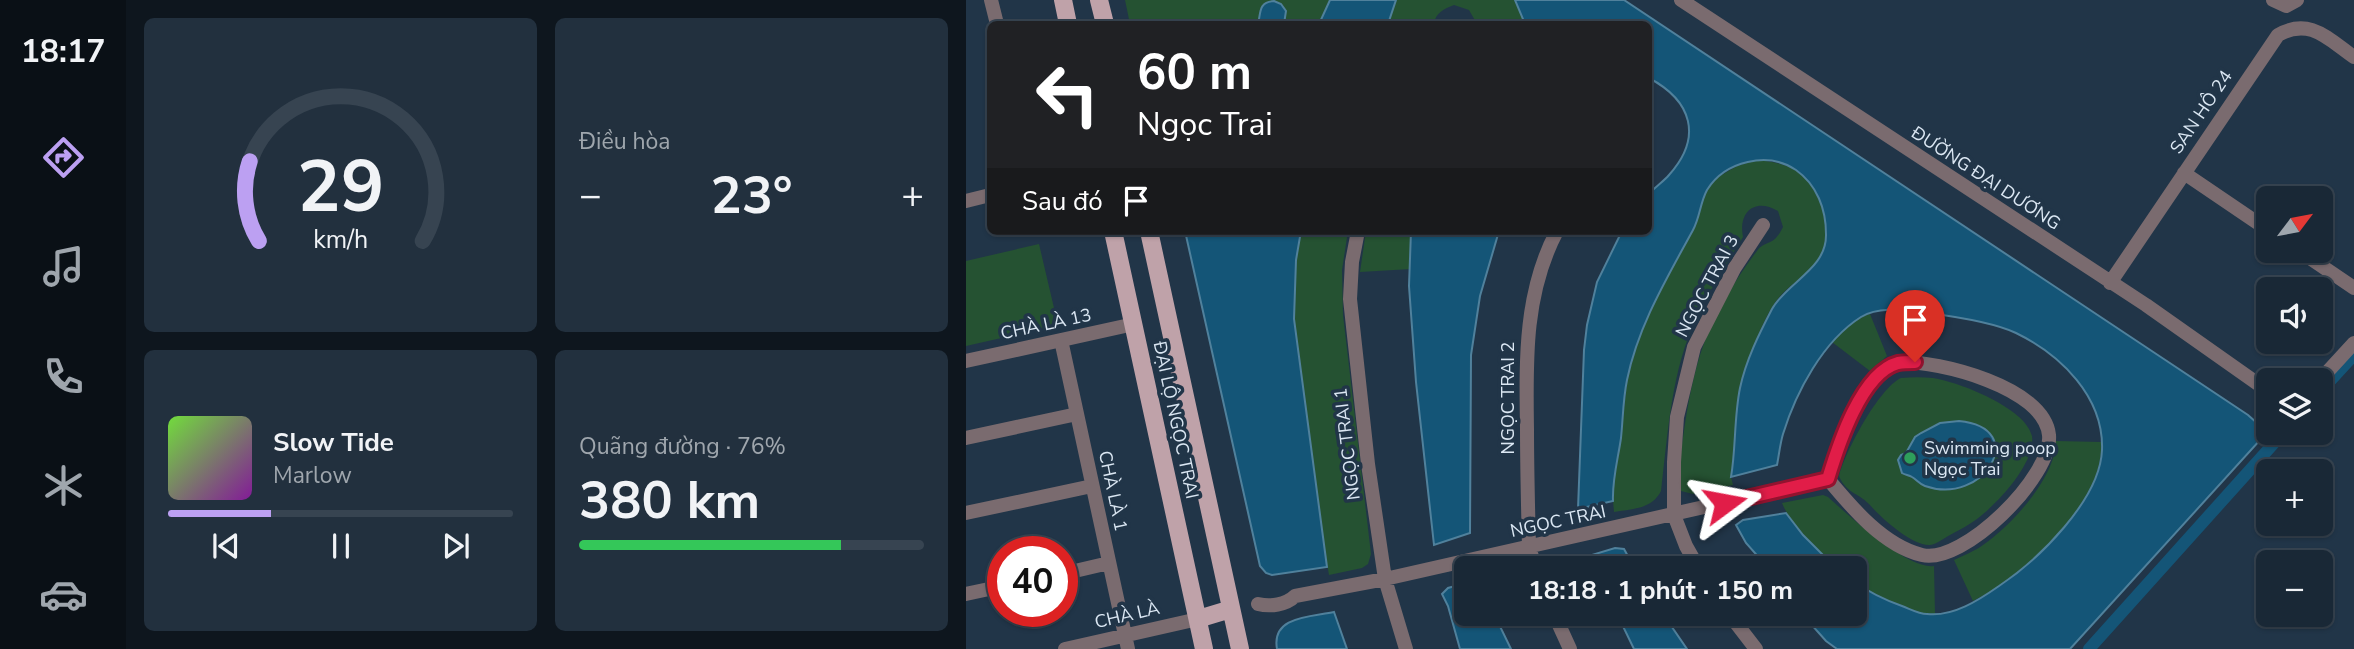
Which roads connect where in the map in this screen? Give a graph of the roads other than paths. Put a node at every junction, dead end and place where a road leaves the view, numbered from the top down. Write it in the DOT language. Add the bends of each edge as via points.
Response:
graph roads {
  1 [pos="991,0"];
  2 [pos="1063,0"];
  3 [pos="1099,0"];
  4 [pos="1681,0"];
  5 [pos="2273,0"];
  6 [pos="2297,0"];
  7 [pos="996,21"];
  8 [pos="1067,21"];
  9 [pos="1103,21"];
  10 [pos="2354,57"];
  11 [pos="2184,173"];
  12 [pos="987,196"];
  13 [pos="966,201"];
  14 [pos="1763,225"];
  15 [pos="2256,227"];
  16 [pos="1114,235"];
  17 [pos="1150,235"];
  18 [pos="1357,235"];
  19 [pos="1555,235"];
  20 [pos="2311,263"];
  21 [pos="2110,283"];
  22 [pos="2354,288"];
  23 [pos="1134,324"];
  24 [pos="1061,340"];
  25 [pos="2354,343"];
  26 [pos="966,361"];
  27 [pos="2331,368"];
  28 [pos="2256,383"];
  29 [pos="1077,414"];
  30 [pos="966,439"];
  31 [pos="1828,479"];
  32 [pos="1092,486"];
  33 [pos="966,513"];
  34 [pos="1674,515"];
  35 [pos="1529,547"];
  36 [pos="1532,556"];
  37 [pos="1692,556"];
  38 [pos="1109,563"];
  39 [pos="1078,570"];
  40 [pos="1385,579"];
  41 [pos="987,589"];
  42 [pos="966,594"];
  43 [pos="1231,610"];
  44 [pos="1198,619"];
  45 [pos="1559,626"];
  46 [pos="1738,626"];
  47 [pos="1127,642"];
  48 [pos="1065,649"];
  49 [pos="1204,649"];
  50 [pos="1240,649"];
  51 [pos="1406,649"];
  52 [pos="1570,649"];
  53 [pos="1756,649"];
  1 -- 7 [label="street"];
  2 -- 8 [label="main road"];
  3 -- 9 [label="main road"];
  4 -- 21 [label="street, ĐƯỜNG ĐẠI DƯƠNG"];
  5 -- 6 [label="street" via="2286,6"];
  10 -- 11 [label="street, SAN HÔ 24" via="2308,28 2278,35"];
  11 -- 15 [label="street"];
  11 -- 21 [label="street, SAN HÔ 24"];
  12 -- 13 [label="street"];
  14 -- 34 [label="street, NGỌC TRAI 3" via="1734,269 1694,347 1677,417"];
  16 -- 23 [label="main road, ĐẠI LỘ NGỌC TRAI"];
  17 -- 43 [label="main road, ĐẠI LỘ NGỌC TRAI"];
  18 -- 40 [label="street, NGỌC TRAI 1" via="1350,299"];
  19 -- 35 [label="street, NGỌC TRAI 2" via="1535,288 1528,328"];
  20 -- 22 [label="street"];
  21 -- 28 [label="street, ĐƯỜNG ĐẠI DƯƠNG"];
  23 -- 24 [label="street, CHÀ LÀ 13"];
  23 -- 44 [label="main road, ĐẠI LỘ NGỌC TRAI"];
  24 -- 26 [label="street, CHÀ LÀ 13"];
  24 -- 29 [label="street, CHÀ LÀ 1"];
  25 -- 27 [label="street"];
  29 -- 30 [label="street"];
  29 -- 32 [label="street, CHÀ LÀ 1"];
  31 -- 31 [label="street" via="1878,531 1908,550 1936,556 1966,542 2012,504 2044,461 2049,435 2031,406 1985,378 1931,364 1900,362 1883,372 1856,405"];
  31 -- 34 [label="street, NGỌC TRAI"];
  32 -- 33 [label="street"];
  32 -- 38 [label="street, CHÀ LÀ 1"];
  34 -- 35 [label="street, NGỌC TRAI"];
  34 -- 37 [label="street, NGỌC TRAI 3"];
  35 -- 36 [label="street, NGỌC TRAI 2"];
  35 -- 40 [label="street, NGỌC TRAI"];
  38 -- 39 [label="street"];
  38 -- 47 [label="street, CHÀ LÀ 1"];
  40 -- 43 [label="street, NGỌC TRAI" via="1295,596 1287,593"];
  40 -- 51 [label="street, NGỌC TRAI 1"];
  41 -- 42 [label="street"];
  43 -- 44 [label="main road"];
  43 -- 50 [label="main road, ĐẠI LỘ NGỌC TRAI"];
  44 -- 47 [label="street, CHÀ LÀ"];
  44 -- 49 [label="main road, ĐẠI LỘ NGỌC TRAI"];
  45 -- 52 [label="street"];
  46 -- 53 [label="street"];
  47 -- 48 [label="street, CHÀ LÀ"];
}
